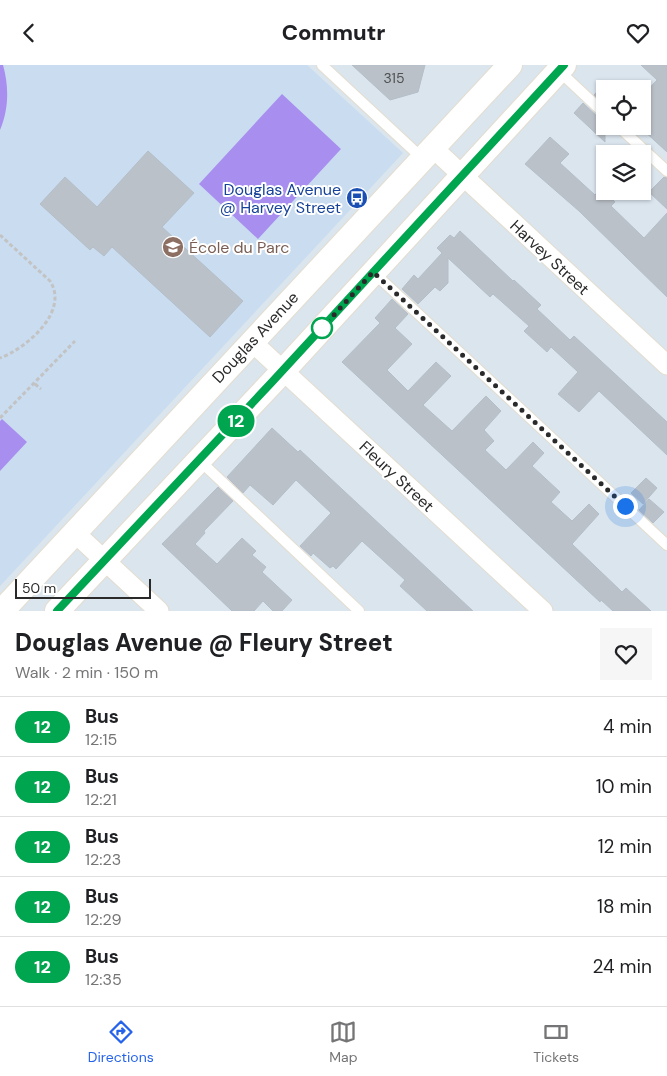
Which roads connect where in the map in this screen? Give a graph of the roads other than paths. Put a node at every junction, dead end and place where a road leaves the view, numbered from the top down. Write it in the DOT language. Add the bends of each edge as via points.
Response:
graph roads {
  1 [pos="322,65"];
  2 [pos="510,65"];
  3 [pos="561,68"];
  4 [pos="596,105"];
  5 [pos="628,135"];
  6 [pos="428,153"];
  7 [pos="667,171"];
  8 [pos="463,176"];
  9 [pos="373,272"];
  10 [pos="251,341"];
  11 [pos="667,365"];
  12 [pos="283,371"];
  13 [pos="199,460"];
  14 [pos="74,532"];
  15 [pos="667,545"];
  16 [pos="105,560"];
  17 [pos="2,611"];
  18 [pos="57,611"];
  19 [pos="159,611"];
  20 [pos="359,611"];
  21 [pos="543,611"];
  1 -- 6 [label="lane"];
  2 -- 6 [label="street, Douglas Avenue"];
  3 -- 4 [label="lane"];
  3 -- 8 [label="street"];
  5 -- 7 [label="lane"];
  6 -- 8 [label="street, Harvey Street"];
  6 -- 10 [label="street, Douglas Avenue"];
  8 -- 9 [label="street"];
  8 -- 11 [label="street, Harvey Street"];
  9 -- 12 [label="street"];
  9 -- 15 [label="lane"];
  10 -- 12 [label="street, Fleury Street"];
  10 -- 14 [label="street, Douglas Avenue"];
  12 -- 13 [label="street"];
  12 -- 21 [label="street, Fleury Street"];
  13 -- 16 [label="street"];
  13 -- 20 [label="lane"];
  14 -- 16 [label="street"];
  14 -- 17 [label="street, Douglas Avenue"];
  16 -- 18 [label="street"];
  16 -- 19 [label="street"];
}
